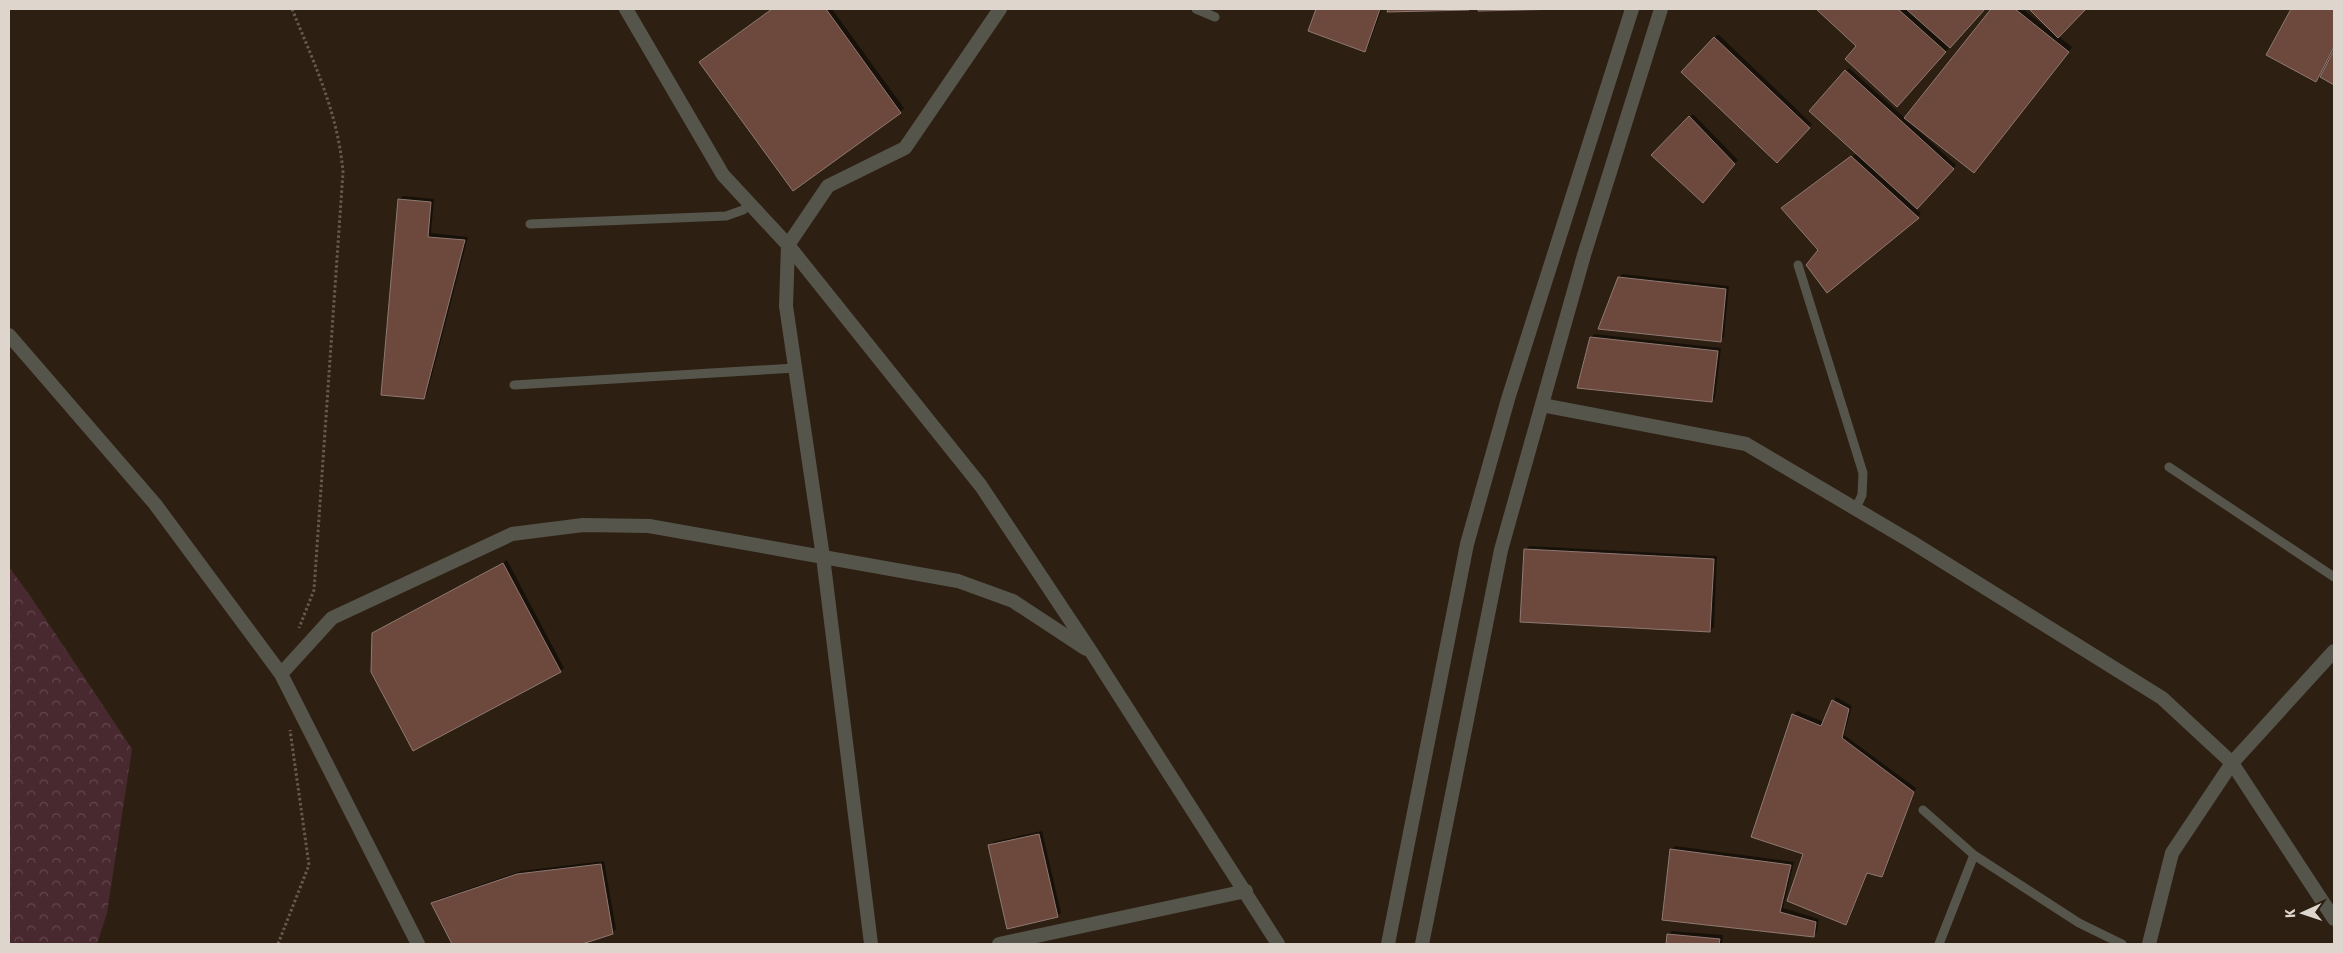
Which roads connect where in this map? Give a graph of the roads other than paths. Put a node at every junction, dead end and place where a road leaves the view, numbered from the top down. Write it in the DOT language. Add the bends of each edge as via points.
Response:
graph roads {
  1 [pos="626,9"];
  2 [pos="1000,9"];
  3 [pos="1196,9"];
  4 [pos="1632,9"];
  5 [pos="1661,9"];
  6 [pos="1215,17"];
  7 [pos="750,204"];
  8 [pos="530,224"];
  9 [pos="788,245"];
  10 [pos="1798,265"];
  11 [pos="9,335"];
  12 [pos="795,368"];
  13 [pos="514,385"];
  14 [pos="1542,405"];
  15 [pos="2169,468"];
  16 [pos="1855,510"];
  17 [pos="822,557"];
  18 [pos="2334,577"];
  19 [pos="2334,652"];
  20 [pos="1092,653"];
  21 [pos="281,674"];
  22 [pos="2232,762"];
  23 [pos="1923,810"];
  24 [pos="1974,855"];
  25 [pos="1246,891"];
  26 [pos="2334,920"];
  27 [pos="418,944"];
  28 [pos="871,944"];
  29 [pos="999,944"];
  30 [pos="1278,944"];
  31 [pos="1388,944"];
  32 [pos="1422,944"];
  33 [pos="1939,944"];
  34 [pos="2122,944"];
  35 [pos="2149,944"];
  1 -- 7 [label="street" via="723,175"];
  2 -- 9 [label="street" via="905,148 828,186"];
  3 -- 6 [label="lane"];
  4 -- 31 [label="street" via="1511,390 1466,544"];
  5 -- 14 [label="street" via="1584,255"];
  7 -- 8 [label="lane" via="726,216"];
  7 -- 9 [label="street"];
  9 -- 12 [label="street" via="786,306"];
  9 -- 20 [label="street" via="981,486"];
  10 -- 16 [label="lane" via="1863,473 1862,494"];
  11 -- 21 [label="street" via="156,504"];
  12 -- 13 [label="lane"];
  12 -- 17 [label="street"];
  14 -- 16 [label="street" via="1746,444"];
  14 -- 32 [label="street" via="1501,550"];
  15 -- 18 [label="lane"];
  16 -- 22 [label="street" via="2162,698"];
  17 -- 20 [label="street" via="958,581 1013,601"];
  17 -- 21 [label="street" via="649,526 583,525 512,534 332,618"];
  17 -- 28 [label="street"];
  19 -- 22 [label="street"];
  20 -- 25 [label="street"];
  21 -- 27 [label="street"];
  22 -- 26 [label="street"];
  22 -- 35 [label="street" via="2172,853"];
  23 -- 24 [label="lane"];
  24 -- 33 [label="lane"];
  24 -- 34 [label="lane" via="2079,923"];
  25 -- 29 [label="street"];
  25 -- 30 [label="street"];
}
